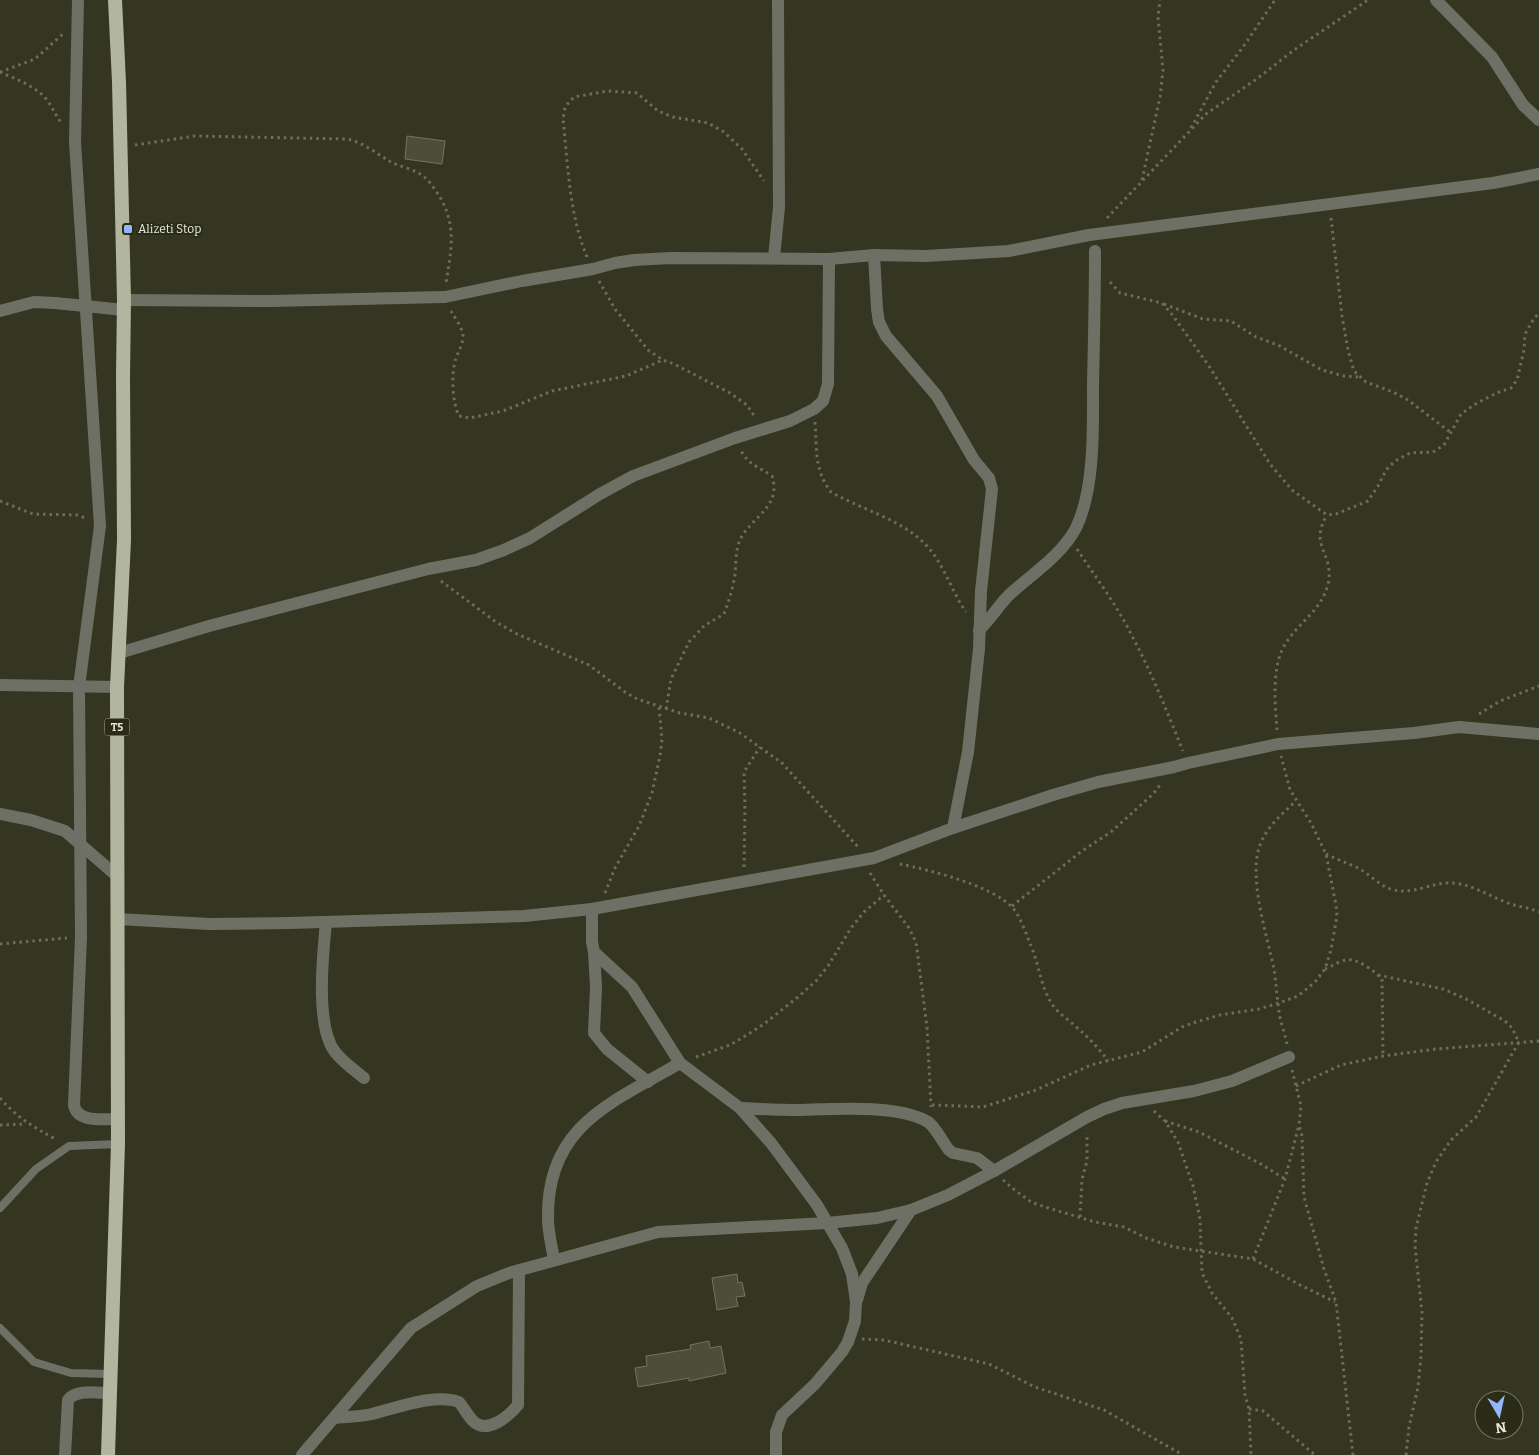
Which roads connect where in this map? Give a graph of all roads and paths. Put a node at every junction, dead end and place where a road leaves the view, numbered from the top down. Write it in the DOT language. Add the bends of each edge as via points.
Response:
graph roads {
  1 [pos="78,0"];
  2 [pos="115,0"];
  3 [pos="778,0"];
  4 [pos="1160,0"];
  5 [pos="1275,0"];
  6 [pos="1368,0"];
  7 [pos="1436,0"];
  8 [pos="76,23"];
  9 [pos="0,72"];
  10 [pos="1539,120"];
  11 [pos="1188,133"];
  12 [pos="75,142"];
  13 [pos="121,147"];
  14 [pos="1539,174"];
  15 [pos="1142,181"];
  16 [pos="765,182"];
  17 [pos="1329,204"];
  18 [pos="1089,235"];
  19 [pos="1095,251"];
  20 [pos="874,255"];
  21 [pos="774,258"];
  22 [pos="829,259"];
  23 [pos="593,269"];
  24 [pos="1107,276"];
  25 [pos="445,297"];
  26 [pos="1162,303"];
  27 [pos="124,305"];
  28 [pos="85,306"];
  29 [pos="0,311"];
  30 [pos="1539,313"];
  31 [pos="663,360"];
  32 [pos="1359,378"];
  33 [pos="814,409"];
  34 [pos="762,430"];
  35 [pos="1450,432"];
  36 [pos="735,438"];
  37 [pos="0,501"];
  38 [pos="1327,515"];
  39 [pos="100,526"];
  40 [pos="1069,538"];
  41 [pos="428,569"];
  42 [pos="979,630"];
  43 [pos="119,652"];
  44 [pos="0,685"];
  45 [pos="1539,686"];
  46 [pos="79,687"];
  47 [pos="117,687"];
  48 [pos="658,707"];
  49 [pos="666,709"];
  50 [pos="1459,727"];
  51 [pos="1539,734"];
  52 [pos="1278,744"];
  53 [pos="760,748"];
  54 [pos="1188,763"];
  55 [pos="1174,768"];
  56 [pos="1296,801"];
  57 [pos="0,814"];
  58 [pos="953,828"];
  59 [pos="81,844"];
  60 [pos="1326,854"];
  61 [pos="868,859"];
  62 [pos="118,877"];
  63 [pos="744,881"];
  64 [pos="884,894"];
  65 [pos="1012,906"];
  66 [pos="596,908"];
  67 [pos="1539,912"];
  68 [pos="117,919"];
  69 [pos="326,922"];
  70 [pos="81,937"];
  71 [pos="0,944"];
  72 [pos="594,952"];
  73 [pos="1325,969"];
  74 [pos="1378,975"];
  75 [pos="1278,1003"];
  76 [pos="1539,1041"];
  77 [pos="1519,1042"];
  78 [pos="1383,1056"];
  79 [pos="1289,1057"];
  80 [pos="1108,1061"];
  81 [pos="680,1063"];
  82 [pos="364,1078"];
  83 [pos="648,1082"];
  84 [pos="1296,1086"];
  85 [pos="0,1098"];
  86 [pos="1143,1100"];
  87 [pos="932,1105"];
  88 [pos="740,1108"];
  89 [pos="1087,1117"];
  90 [pos="118,1119"];
  91 [pos="1165,1121"];
  92 [pos="929,1123"];
  93 [pos="27,1124"];
  94 [pos="0,1125"];
  95 [pos="1300,1125"];
  96 [pos="118,1144"];
  97 [pos="69,1146"];
  98 [pos="994,1170"];
  99 [pos="1285,1179"];
  100 [pos="0,1208"];
  101 [pos="910,1210"];
  102 [pos="1080,1216"];
  103 [pos="827,1223"];
  104 [pos="1200,1251"];
  105 [pos="1253,1259"];
  106 [pos="554,1260"];
  107 [pos="519,1270"];
  108 [pos="856,1302"];
  109 [pos="1336,1302"];
  110 [pos="0,1328"];
  111 [pos="848,1342"];
  112 [pos="110,1374"];
  113 [pos="110,1393"];
  114 [pos="1249,1409"];
  115 [pos="334,1418"];
  116 [pos="65,1455"];
  117 [pos="108,1455"];
  118 [pos="302,1455"];
  119 [pos="776,1455"];
  120 [pos="1183,1455"];
  121 [pos="1251,1455"];
  122 [pos="1315,1455"];
  123 [pos="1353,1455"];
  124 [pos="1406,1455"];
  1 -- 8 [label="street"];
  2 -- 13 [label="highway, T5"];
  3 -- 21 [label="street" via="779,207"];
  4 -- 15 [label="path" via="1158,17 1163,70"];
  5 -- 11 [label="path" via="1216,82"];
  6 -- 11 [label="path" via="1206,114"];
  7 -- 10 [label="street" via="1492,57 1523,105"];
  8 -- 9 [label="path" via="35,59"];
  8 -- 12 [label="street"];
  9 -- 12 [label="path" via="46,99"];
  11 -- 15 [label="path"];
  12 -- 28 [label="street"];
  13 -- 25 [label="path" via="195,136 355,141 422,175 445,206 452,238"];
  13 -- 27 [label="highway, T5"];
  14 -- 17 [label="street"];
  15 -- 18 [label="path"];
  16 -- 23 [label="path" via="742,149 724,132 708,123 658,111 637,93 608,91 574,97 565,107 563,119 579,233"];
  17 -- 18 [label="street"];
  17 -- 32 [label="path" via="1348,350"];
  18 -- 20 [label="street" via="1001,252"];
  19 -- 40 [label="street" via="1092,451 1082,512"];
  20 -- 22 [label="street"];
  20 -- 42 [label="street" via="876,309 886,336 937,396 990,481"];
  21 -- 22 [label="street"];
  21 -- 23 [label="street" via="634,260"];
  22 -- 33 [label="street" via="828,384 823,401"];
  23 -- 25 [label="street"];
  23 -- 31 [label="path" via="615,309 648,350"];
  24 -- 26 [label="path" via="1120,293"];
  25 -- 27 [label="street"];
  25 -- 31 [label="path" via="463,334 456,359 453,391 459,416 470,418 503,411 552,391 626,376"];
  26 -- 32 [label="path" via="1202,319 1231,321 1322,370"];
  26 -- 38 [label="path" via="1209,366 1270,464 1292,490"];
  27 -- 28 [label="street"];
  27 -- 43 [label="highway, T5" via="124,540"];
  28 -- 29 [label="street" via="34,302"];
  28 -- 39 [label="street"];
  30 -- 35 [label="path" via="1525,334 1517,380 1511,388 1461,414"];
  31 -- 34 [label="path" via="747,405"];
  32 -- 35 [label="path" via="1408,400"];
  33 -- 34 [label="street"];
  33 -- 42 [label="path" via="818,470 823,482 831,492 908,530 925,544"];
  34 -- 36 [label="street"];
  35 -- 38 [label="path" via="1444,445 1433,452 1410,453 1395,461 1368,501"];
  36 -- 41 [label="street" via="632,476 530,538 504,550 476,560"];
  36 -- 49 [label="path" via="744,458 772,476 775,485 773,495 768,506 740,539 735,579 724,614 705,624 689,642 671,679"];
  37 -- 39 [label="path" via="33,514 77,515"];
  38 -- 52 [label="path" via="1319,532 1319,540 1329,562 1329,580 1324,596 1286,641 1278,660 1275,698"];
  39 -- 46 [label="street"];
  40 -- 42 [label="street" via="1007,597"];
  40 -- 54 [label="path" via="1132,635"];
  41 -- 43 [label="street"];
  41 -- 48 [label="path" via="496,622 589,664 625,692"];
  42 -- 58 [label="street" via="968,752"];
  43 -- 47 [label="highway, T5"];
  44 -- 46 [label="street"];
  45 -- 50 [label="path" via="1500,701"];
  46 -- 47 [label="street"];
  46 -- 59 [label="street"];
  47 -- 62 [label="highway, T5"];
  48 -- 49 [label="path"];
  48 -- 66 [label="path" via="662,738 652,793 639,826 614,868"];
  49 -- 53 [label="path" via="709,718 740,733"];
  50 -- 51 [label="street"];
  50 -- 52 [label="street"];
  52 -- 54 [label="street"];
  52 -- 56 [label="path" via="1286,778"];
  53 -- 61 [label="path" via="782,763"];
  53 -- 63 [label="path" via="744,772"];
  54 -- 55 [label="street"];
  55 -- 58 [label="street" via="1089,784"];
  55 -- 65 [label="path" via="1154,794 1111,832"];
  56 -- 60 [label="path"];
  56 -- 75 [label="path" via="1267,832 1257,858 1258,886"];
  57 -- 59 [label="street" via="65,831"];
  58 -- 61 [label="street"];
  59 -- 62 [label="street"];
  59 -- 70 [label="street"];
  60 -- 67 [label="path" via="1358,868 1394,890 1460,884"];
  60 -- 73 [label="path" via="1337,916"];
  61 -- 63 [label="street"];
  61 -- 64 [label="path"];
  61 -- 65 [label="path" via="964,881"];
  62 -- 68 [label="highway, T5"];
  63 -- 66 [label="street"];
  64 -- 81 [label="path" via="850,928 828,966 798,997 736,1042"];
  64 -- 87 [label="path" via="916,942 927,1028"];
  65 -- 80 [label="path" via="1031,946 1052,1005 1095,1044"];
  66 -- 69 [label="street" via="524,916"];
  66 -- 72 [label="street"];
  68 -- 69 [label="street" via="210,924"];
  68 -- 90 [label="highway, T5"];
  69 -- 82 [label="street" via="322,969 328,1038 334,1051"];
  70 -- 71 [label="path"];
  70 -- 90 [label="street" via="74,1110 88,1118"];
  72 -- 81 [label="street" via="632,987"];
  72 -- 83 [label="street" via="594,1033 607,1049"];
  73 -- 74 [label="path" via="1351,960"];
  73 -- 75 [label="path" via="1301,994"];
  74 -- 77 [label="path" via="1443,989 1461,997 1505,1021"];
  74 -- 78 [label="path" via="1383,985"];
  75 -- 79 [label="path"];
  75 -- 80 [label="path" via="1196,1022 1142,1052"];
  76 -- 77 [label="path"];
  77 -- 78 [label="path"];
  77 -- 124 [label="path" via="1476,1118 1451,1140 1426,1183 1415,1246 1422,1314 1421,1356"];
  78 -- 84 [label="path" via="1341,1065"];
  79 -- 84 [label="path"];
  79 -- 86 [label="street" via="1232,1081"];
  80 -- 87 [label="path" via="983,1107"];
  81 -- 83 [label="street"];
  81 -- 88 [label="street"];
  83 -- 106 [label="street" via="602,1109 575,1133 556,1162 549,1190 548,1220"];
  84 -- 95 [label="path" via="1301,1106"];
  85 -- 93 [label="path"];
  86 -- 89 [label="street" via="1122,1103"];
  86 -- 91 [label="path"];
  87 -- 92 [label="path"];
  88 -- 92 [label="street" via="887,1111"];
  88 -- 103 [label="street" via="771,1143"];
  89 -- 98 [label="street"];
  89 -- 102 [label="path" via="1087,1161 1082,1179"];
  90 -- 96 [label="highway, T5"];
  91 -- 99 [label="path" via="1199,1132"];
  91 -- 104 [label="path" via="1178,1142 1192,1186 1200,1219"];
  92 -- 98 [label="street" via="953,1153 977,1158"];
  93 -- 94 [label="path"];
  93 -- 97 [label="path"];
  95 -- 99 [label="path"];
  95 -- 109 [label="path" via="1304,1196"];
  96 -- 97 [label="lane"];
  96 -- 112 [label="highway, T5"];
  97 -- 100 [label="lane" via="36,1169"];
  98 -- 101 [label="street" via="948,1195"];
  98 -- 102 [label="path" via="1031,1202"];
  99 -- 105 [label="path"];
  101 -- 103 [label="street" via="877,1218"];
  101 -- 108 [label="street" via="862,1283"];
  102 -- 104 [label="path" via="1124,1227 1174,1247"];
  103 -- 106 [label="street" via="658,1232"];
  103 -- 108 [label="street" via="852,1274"];
  104 -- 105 [label="path"];
  104 -- 114 [label="path" via="1202,1273 1212,1293 1232,1318 1241,1339"];
  105 -- 109 [label="path"];
  106 -- 107 [label="street"];
  107 -- 115 [label="street" via="477,1286 411,1328"];
  107 -- 115 [label="street" via="518,1405 509,1416 494,1424 480,1426 460,1402 447,1399"];
  108 -- 111 [label="street" via="855,1321"];
  109 -- 123 [label="path"];
  110 -- 112 [label="lane" via="34,1362 71,1373"];
  111 -- 119 [label="street" via="815,1384 782,1415 776,1432"];
  111 -- 120 [label="path" via="866,1338 884,1340 989,1364 1035,1387 1104,1410"];
  112 -- 113 [label="highway, T5"];
  113 -- 116 [label="street" via="79,1393 68,1400"];
  113 -- 117 [label="highway, T5"];
  114 -- 121 [label="path"];
  114 -- 122 [label="path" via="1263,1411"];
  115 -- 118 [label="street"];
}
